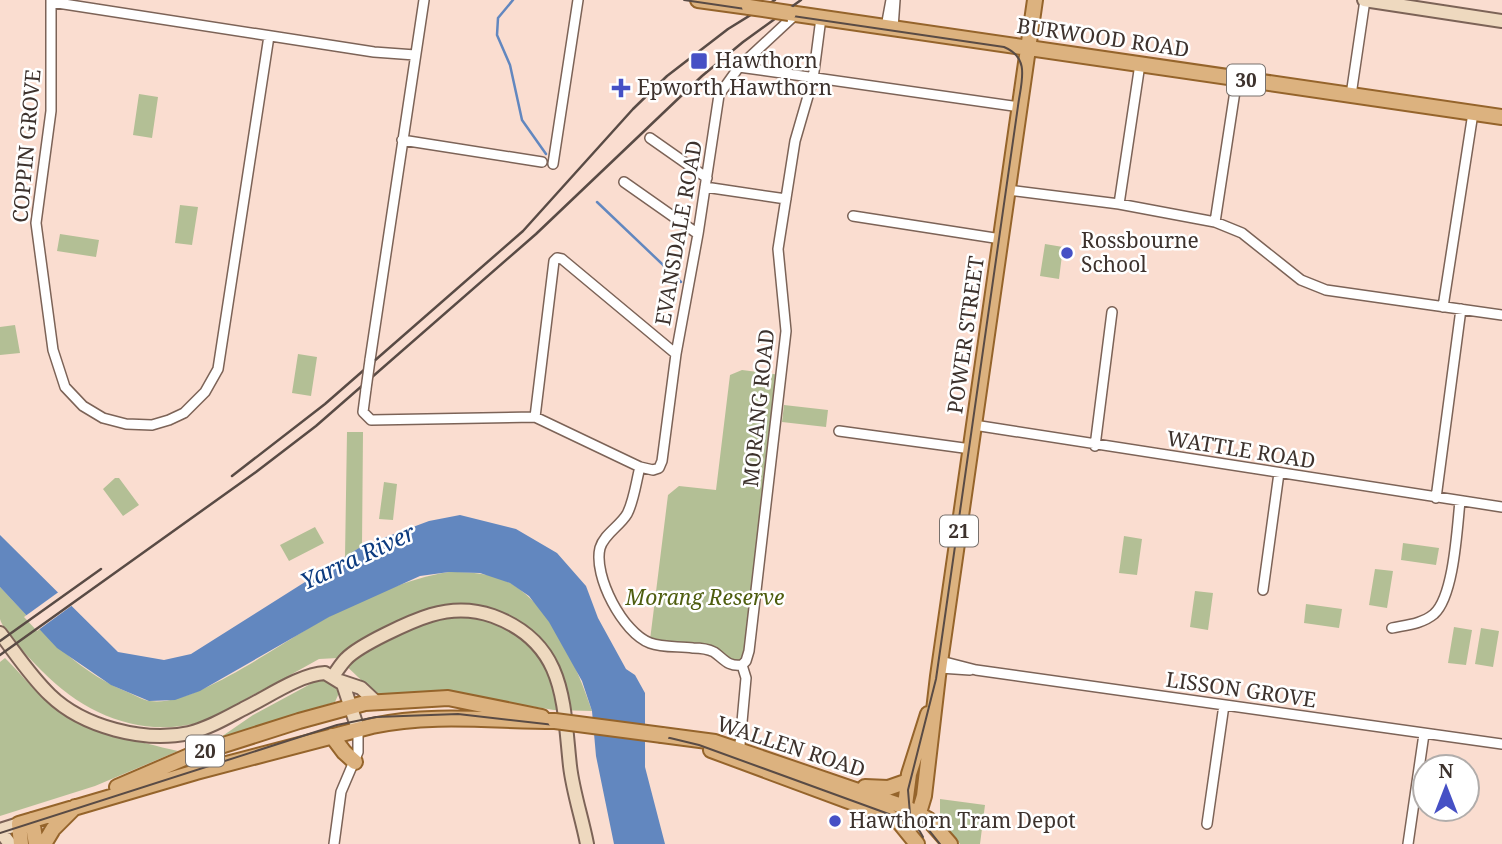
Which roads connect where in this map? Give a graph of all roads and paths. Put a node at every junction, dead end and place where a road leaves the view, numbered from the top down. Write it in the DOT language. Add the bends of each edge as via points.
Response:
graph roads {
  1 [pos="424,0"];
  2 [pos="578,0"];
  3 [pos="698,0"];
  4 [pos="893,0"];
  5 [pos="1035,0"];
  6 [pos="1364,0"];
  7 [pos="51,1"];
  8 [pos="792,14"];
  9 [pos="821,18"];
  10 [pos="1502,20"];
  11 [pos="889,28"];
  12 [pos="270,36"];
  13 [pos="1027,48"];
  14 [pos="414,59"];
  15 [pos="1140,64"];
  16 [pos="739,67"];
  17 [pos="1237,78"];
  18 [pos="813,79"];
  19 [pos="1351,95"];
  20 [pos="1020,107"];
  21 [pos="1473,113"];
  22 [pos="1502,117"];
  23 [pos="650,138"];
  24 [pos="402,140"];
  25 [pos="541,162"];
  26 [pos="553,164"];
  27 [pos="624,182"];
  28 [pos="706,183"];
  29 [pos="1008,190"];
  30 [pos="786,200"];
  31 [pos="1119,204"];
  32 [pos="853,216"];
  33 [pos="1215,222"];
  34 [pos="698,233"];
  35 [pos="1001,239"];
  36 [pos="1443,307"];
  37 [pos="1461,309"];
  38 [pos="1112,312"];
  39 [pos="1502,316"];
  40 [pos="676,354"];
  41 [pos="534,417"];
  42 [pos="974,425"];
  43 [pos="839,431"];
  44 [pos="1095,446"];
  45 [pos="971,449"];
  46 [pos="640,467"];
  47 [pos="1279,474"];
  48 [pos="1436,498"];
  49 [pos="1460,501"];
  50 [pos="1502,507"];
  51 [pos="1263,590"];
  52 [pos="1392,628"];
  53 [pos="0,633"];
  54 [pos="742,665"];
  55 [pos="939,668"];
  56 [pos="337,679"];
  57 [pos="376,702"];
  58 [pos="1224,705"];
  59 [pos="351,706"];
  60 [pos="555,722"];
  61 [pos="358,729"];
  62 [pos="1424,734"];
  63 [pos="332,736"];
  64 [pos="1502,744"];
  65 [pos="736,754"];
  66 [pos="355,762"];
  67 [pos="828,781"];
  68 [pos="908,781"];
  69 [pos="905,807"];
  70 [pos="70,808"];
  71 [pos="919,814"];
  72 [pos="25,822"];
  73 [pos="1207,824"];
  74 [pos="904,827"];
  75 [pos="0,830"];
  76 [pos="10,844"];
  77 [pos="21,844"];
  78 [pos="36,844"];
  79 [pos="44,844"];
  80 [pos="334,844"];
  81 [pos="587,844"];
  82 [pos="917,844"];
  83 [pos="950,844"];
  84 [pos="1408,844"];
  1 -- 14 [label="street"];
  2 -- 26 [label="street"];
  3 -- 8 [label="main road, BURWOOD ROAD / 30, bridge"];
  4 -- 11 [label="street"];
  5 -- 13 [label="main road, POWER STREET / 21"];
  6 -- 10 [label="street"];
  6 -- 19 [label="street"];
  7 -- 12 [label="street"];
  7 -- 12 [label="street, COPPIN GROVE" via="51,111 36,223 54,350 65,387 78,401 103,418 126,424 160,423 184,413 205,392 218,369"];
  8 -- 9 [label="main road, BURWOOD ROAD / 30"];
  8 -- 16 [label="street, EVANSDALE ROAD"];
  9 -- 11 [label="main road, BURWOOD ROAD / 30"];
  9 -- 18 [label="street, MORANG ROAD"];
  11 -- 13 [label="main road, BURWOOD ROAD / 30"];
  12 -- 14 [label="street"];
  13 -- 15 [label="main road, BURWOOD ROAD / 30"];
  13 -- 20 [label="main road, POWER STREET / 21"];
  14 -- 24 [label="street"];
  15 -- 17 [label="main road, BURWOOD ROAD / 30"];
  15 -- 31 [label="street"];
  16 -- 18 [label="street"];
  16 -- 28 [label="street, EVANSDALE ROAD" via="719,95"];
  17 -- 19 [label="main road, BURWOOD ROAD / 30"];
  17 -- 33 [label="street"];
  18 -- 20 [label="street"];
  18 -- 30 [label="street, MORANG ROAD" via="794,141"];
  19 -- 21 [label="main road, BURWOOD ROAD / 30"];
  20 -- 29 [label="main road, POWER STREET / 21"];
  21 -- 22 [label="main road, BURWOOD ROAD / 30"];
  21 -- 36 [label="street"];
  23 -- 28 [label="street"];
  24 -- 25 [label="street"];
  24 -- 41 [label="street, bridge" via="363,412 375,421"];
  27 -- 34 [label="street"];
  28 -- 30 [label="street"];
  28 -- 34 [label="street, EVANSDALE ROAD"];
  29 -- 31 [label="street"];
  29 -- 35 [label="main road, POWER STREET / 21"];
  30 -- 54 [label="street, MORANG ROAD" via="778,248 786,331 749,651"];
  31 -- 33 [label="street"];
  32 -- 35 [label="street"];
  33 -- 36 [label="street" via="1242,233 1301,280 1326,290"];
  34 -- 40 [label="street, EVANSDALE ROAD"];
  35 -- 42 [label="main road, POWER STREET / 21"];
  36 -- 37 [label="street"];
  37 -- 39 [label="street"];
  37 -- 48 [label="street"];
  38 -- 44 [label="street"];
  40 -- 41 [label="street" via="557,258"];
  40 -- 46 [label="street, EVANSDALE ROAD" via="662,461 653,470"];
  41 -- 46 [label="street"];
  42 -- 44 [label="street, WATTLE ROAD"];
  42 -- 45 [label="main road, POWER STREET / 21"];
  43 -- 45 [label="street"];
  44 -- 47 [label="street, WATTLE ROAD"];
  45 -- 55 [label="main road, POWER STREET / 21"];
  46 -- 54 [label="street" via="629,510 603,542 599,555 604,581 621,618 649,643 704,649 732,665"];
  47 -- 48 [label="street, WATTLE ROAD"];
  47 -- 51 [label="street"];
  48 -- 49 [label="street, WATTLE ROAD"];
  49 -- 50 [label="street, WATTLE ROAD"];
  49 -- 52 [label="street" via="1445,598 1431,616"];
  53 -- 56 [label="street" via="53,698 97,723 137,734 169,736 201,730 307,677 325,673"];
  54 -- 65 [label="street, MORANG ROAD" via="746,678"];
  55 -- 58 [label="street, LISSON GROVE"];
  55 -- 68 [label="main road, POWER STREET / 21"];
  55 -- 71 [label="main road, POWER STREET / 21"];
  56 -- 57 [label="street" via="361,688"];
  56 -- 59 [label="street"];
  56 -- 81 [label="street" via="343,662 357,650 436,614 471,611 521,630 548,658 561,685 572,780"];
  57 -- 59 [label="main road, WALLEN ROAD / 20"];
  57 -- 60 [label="main road, WALLEN ROAD / 20" via="448,698"];
  58 -- 62 [label="street, LISSON GROVE"];
  58 -- 73 [label="street"];
  59 -- 61 [label="street"];
  59 -- 70 [label="main road, 20" via="189,756"];
  60 -- 61 [label="main road, WALLEN ROAD / 20" via="427,718"];
  60 -- 65 [label="main road, WALLEN ROAD / 20, bridge" via="706,740"];
  61 -- 63 [label="main road, 20"];
  61 -- 66 [label="street"];
  62 -- 64 [label="street, LISSON GROVE"];
  62 -- 84 [label="street"];
  63 -- 66 [label="main road"];
  63 -- 70 [label="main road, 20"];
  65 -- 67 [label="main road, WALLEN ROAD / 20"];
  65 -- 74 [label="main road, WALLEN ROAD / 20"];
  66 -- 80 [label="street" via="341,792"];
  67 -- 68 [label="main road" via="884,789"];
  67 -- 69 [label="main road, WALLEN ROAD / 20"];
  68 -- 69 [label="main road, POWER STREET / 21"];
  69 -- 71 [label="main road, 20"];
  69 -- 74 [label="main road, POWER STREET"];
  70 -- 72 [label="main road, 20"];
  70 -- 79 [label="main road"];
  71 -- 74 [label="main road"];
  71 -- 83 [label="main road, 20"];
  72 -- 75 [label="street, 20"];
  72 -- 77 [label="main road"];
  72 -- 78 [label="main road"];
  74 -- 82 [label="main road, 20"];
  75 -- 76 [label="street"];
}
